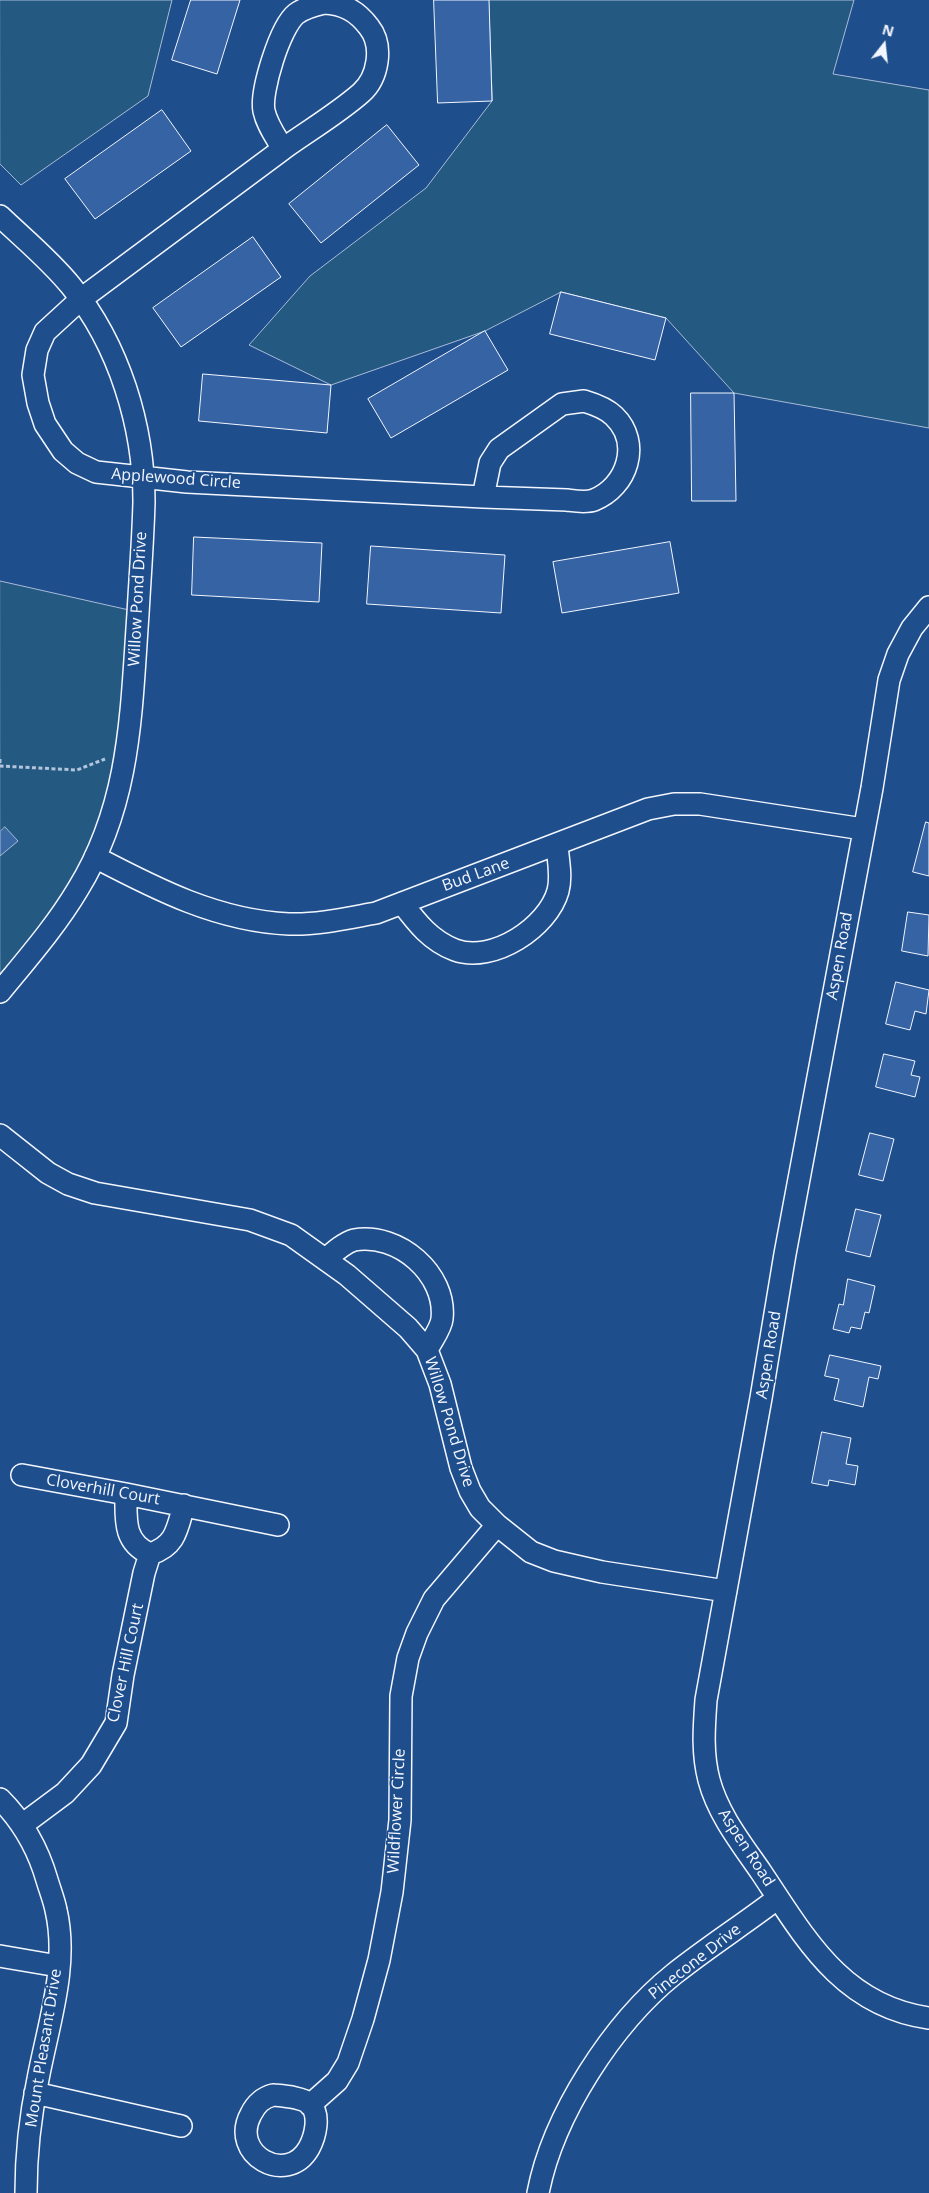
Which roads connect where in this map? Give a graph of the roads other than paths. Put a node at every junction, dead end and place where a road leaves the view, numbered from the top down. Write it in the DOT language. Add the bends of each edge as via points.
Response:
graph roads {
  1 [pos="283,149"];
  2 [pos="0,216"];
  3 [pos="80,298"];
  4 [pos="143,478"];
  5 [pos="483,497"];
  6 [pos="929,607"];
  7 [pos="863,829"];
  8 [pos="557,845"];
  9 [pos="95,857"];
  10 [pos="402,903"];
  11 [pos="0,992"];
  12 [pos="0,1135"];
  13 [pos="326,1259"];
  14 [pos="427,1350"];
  15 [pos="22,1475"];
  16 [pos="126,1494"];
  17 [pos="184,1505"];
  18 [pos="278,1525"];
  19 [pos="497,1525"];
  20 [pos="150,1554"];
  21 [pos="726,1591"];
  22 [pos="0,1799"];
  23 [pos="22,1825"];
  24 [pos="778,1898"];
  25 [pos="0,1956"];
  26 [pos="58,1966"];
  27 [pos="929,2018"];
  28 [pos="35,2094"];
  29 [pos="310,2105"];
  30 [pos="181,2126"];
  31 [pos="26,2193"];
  32 [pos="538,2193"];
  1 -- 1 [label="street, Applewood Circle" via="362,92 374,72 378,55 374,36 361,16 350,8 336,3 310,7 296,14 279,40 263,96 270,127"];
  1 -- 3 [label="street, Applewood Circle"];
  2 -- 3 [label="street, Willow Pond Drive"];
  3 -- 4 [label="street, Willow Pond Drive" via="96,322 127,391 137,429"];
  3 -- 4 [label="street, Applewood Circle" via="45,332 37,350 33,375 45,424 63,451 77,462 96,472"];
  4 -- 5 [label="street, Applewood Circle"];
  4 -- 9 [label="street, Willow Pond Drive" via="141,554 124,774"];
  5 -- 5 [label="street, Applewood Circle" via="592,501 612,491 619,482 626,468 626,436 614,415 596,405 584,402 562,404 498,449 490,464"];
  6 -- 7 [label="street, Aspen Road" via="912,628 889,680"];
  7 -- 8 [label="street, Bud Lane" via="714,805 674,804 648,809"];
  7 -- 21 [label="street, Aspen Road"];
  8 -- 10 [label="street, Bud Lane"];
  8 -- 10 [label="street" via="559,888 546,914 511,944 492,951 456,951 421,929"];
  9 -- 10 [label="street, Bud Lane" via="199,907 257,922 331,921 376,913"];
  9 -- 11 [label="street, Willow Pond Drive" via="79,889 53,926"];
  12 -- 13 [label="street, Willow Pond Drive" via="48,1173 68,1184 96,1194 250,1220 291,1235"];
  13 -- 14 [label="street, Willow Pond Drive" via="390,1311"];
  13 -- 14 [label="street" via="354,1240 395,1245 412,1255 435,1284 442,1307 442,1321"];
  14 -- 19 [label="street, Willow Pond Drive" via="440,1384 460,1468 480,1508"];
  15 -- 16 [label="street, Cloverhill Court"];
  16 -- 17 [label="street, Cloverhill Court"];
  16 -- 20 [label="street" via="127,1531 135,1545"];
  17 -- 18 [label="street"];
  17 -- 20 [label="street" via="169,1545"];
  19 -- 21 [label="street, Willow Pond Drive" via="530,1552 554,1561 602,1572"];
  19 -- 29 [label="street, Wildflower Circle" via="434,1600 408,1658 401,1696 400,1820 392,1892 379,1960 348,2063 337,2081"];
  20 -- 23 [label="street, Clover Hill Court" via="123,1675 116,1723 91,1765 65,1793"];
  21 -- 24 [label="street, Aspen Road" via="706,1700 704,1758 713,1793 724,1817"];
  22 -- 23 [label="street, Mount Pleasant Drive"];
  23 -- 26 [label="street, Mount Pleasant Drive" via="43,1864 56,1911 60,1944"];
  24 -- 27 [label="street, Aspen Road" via="804,1937 847,1983 891,2009"];
  24 -- 32 [label="street, Pinecone Drive" via="674,1974 621,2028 590,2070 567,2114"];
  25 -- 26 [label="street"];
  26 -- 28 [label="street, Mount Pleasant Drive" via="54,2004"];
  28 -- 30 [label="street"];
  28 -- 31 [label="street, Mount Pleasant Drive"];
}
